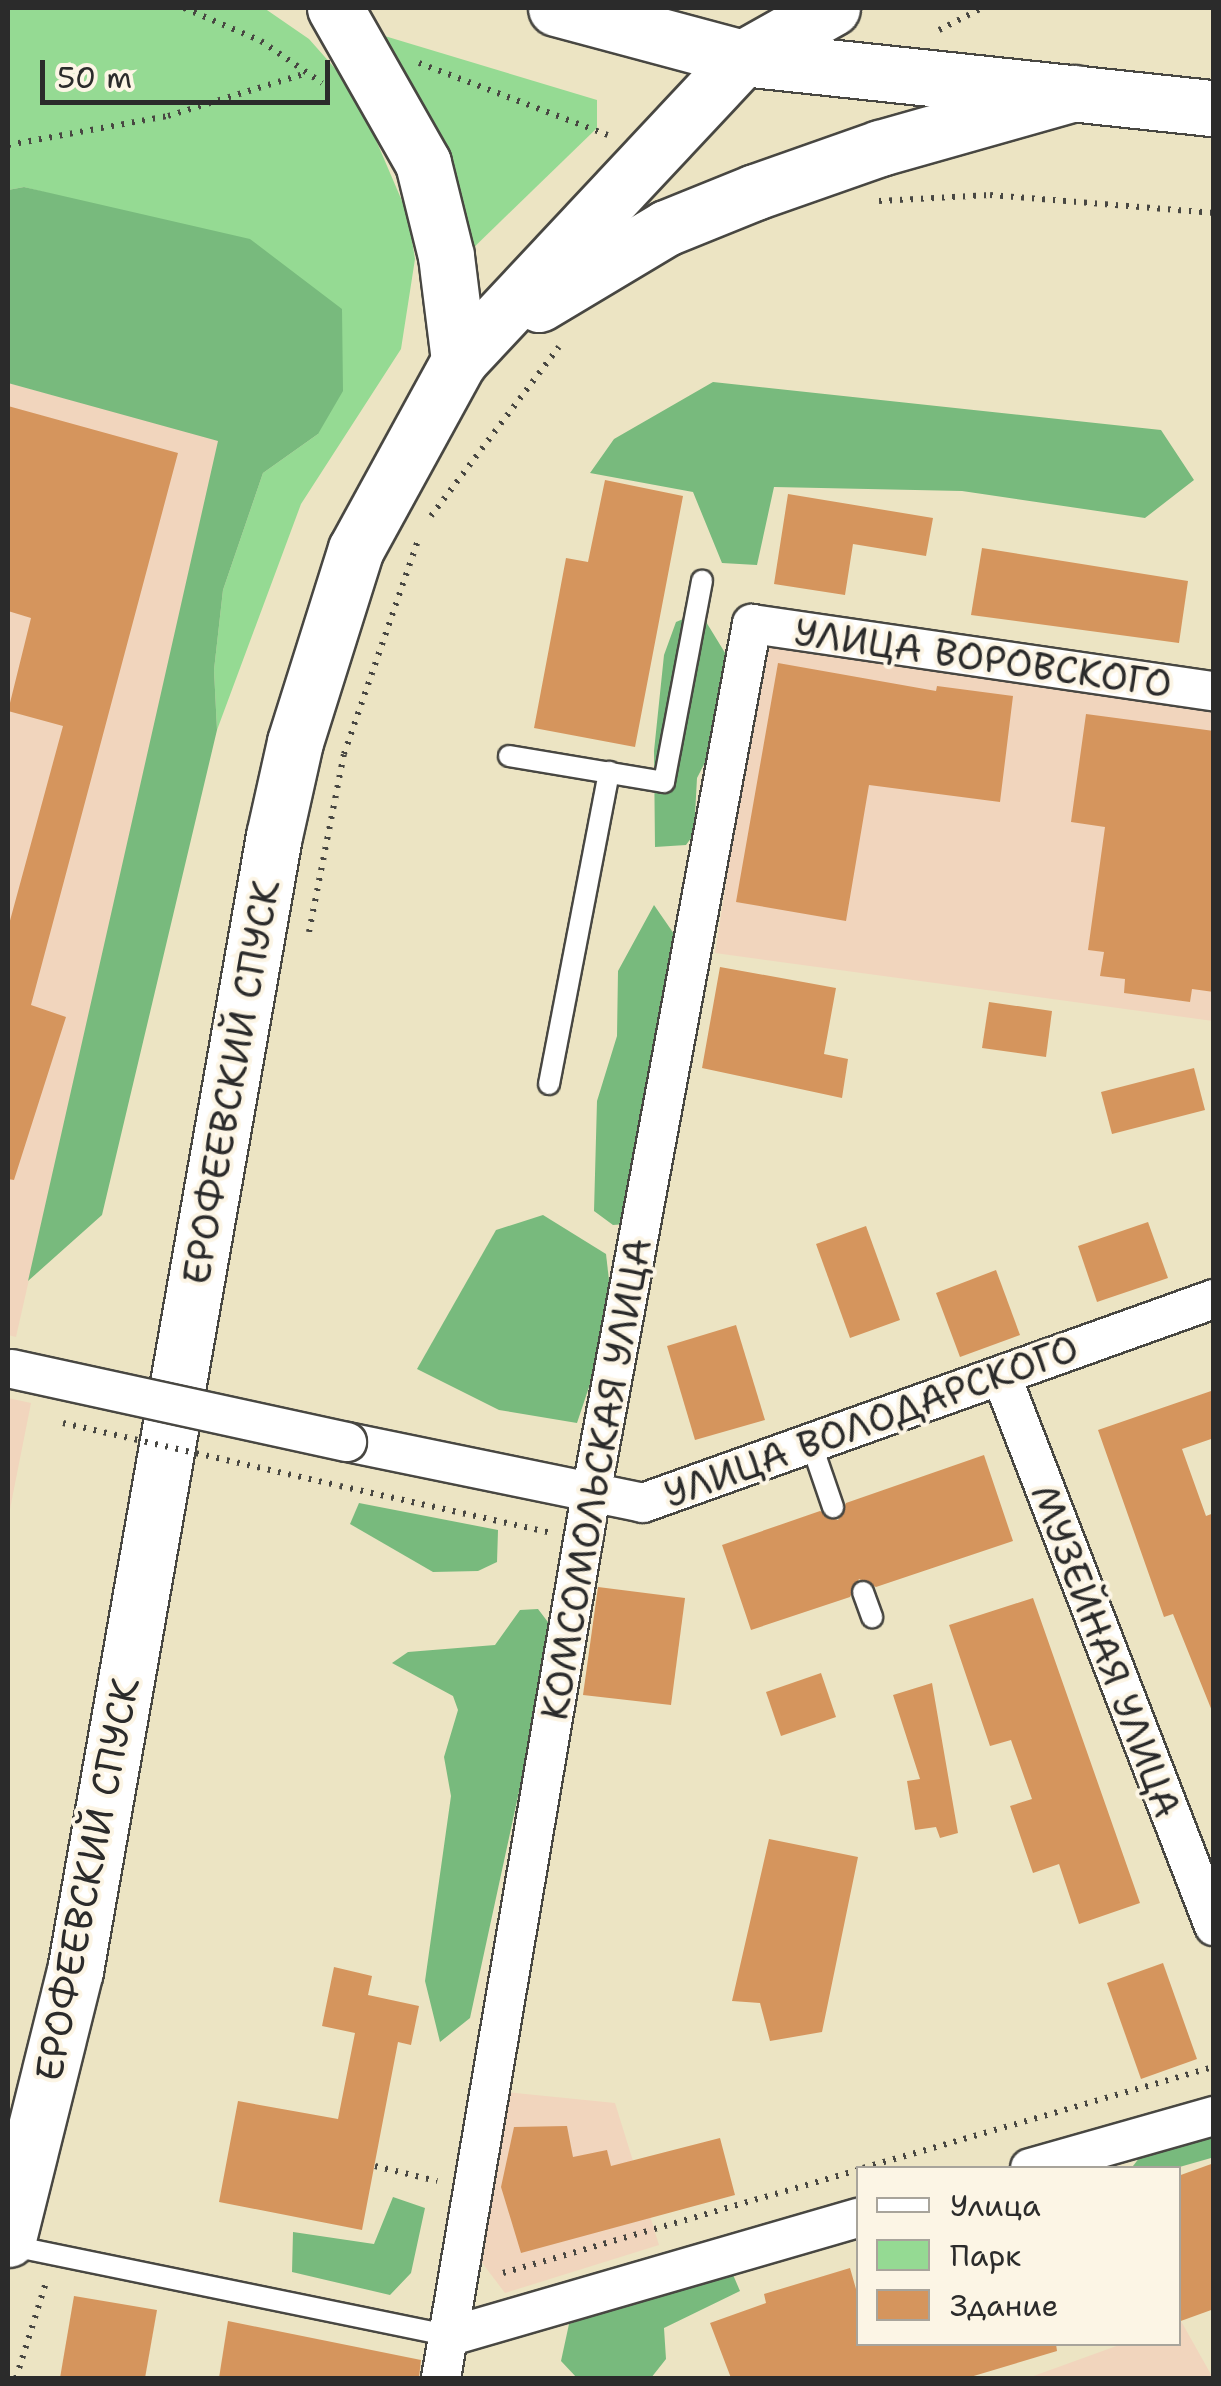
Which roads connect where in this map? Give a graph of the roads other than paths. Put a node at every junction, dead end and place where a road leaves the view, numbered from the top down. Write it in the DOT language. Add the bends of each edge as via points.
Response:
graph roads {
  1 [pos="335,8"];
  2 [pos="556,8"];
  3 [pos="832,8"];
  4 [pos="743,58"];
  5 [pos="1074,94"];
  6 [pos="1214,108"];
  7 [pos="459,361"];
  8 [pos="702,581"];
  9 [pos="752,624"];
  10 [pos="1214,692"];
  11 [pos="508,756"];
  12 [pos="610,772"];
  13 [pos="549,1084"];
  14 [pos="1214,1298"];
  15 [pos="10,1368"];
  16 [pos="1001,1375"];
  17 [pos="811,1442"];
  18 [pos="591,1494"];
  19 [pos="833,1507"];
  20 [pos="864,1592"];
  21 [pos="872,1616"];
  22 [pos="1214,1926"];
  23 [pos="1214,2116"];
  24 [pos="1037,2166"];
  25 [pos="18,2169"];
  26 [pos="856,2219"];
  27 [pos="8,2242"];
  28 [pos="451,2336"];
  29 [pos="441,2378"];
  1 -- 7 [label="main road" via="423,163 446,256"];
  2 -- 4 [label="main road"];
  3 -- 4 [label="main road, ЕРОФЕЕВСКИЙ СПУСК"];
  4 -- 5 [label="main road"];
  4 -- 7 [label="main road, ЕРОФЕЕВСКИЙ СПУСК"];
  5 -- 6 [label="main road"];
  5 -- 7 [label="main road" via="863,154 666,228 592,266"];
  7 -- 25 [label="main road, ЕРОФЕЕВСКИЙ СПУСК" via="356,549 295,742 74,1971"];
  8 -- 12 [label="lane" via="664,782"];
  9 -- 10 [label="street, УЛИЦА ВОРОВСКОГО"];
  9 -- 18 [label="street, КОМСОМОЛЬСКАЯ УЛИЦА"];
  11 -- 12 [label="lane"];
  12 -- 13 [label="lane"];
  14 -- 16 [label="street, УЛИЦА ВОЛОДАРСКОГО"];
  15 -- 18 [label="street, УЛИЦА ВОЛОДАРСКОГО, bridge"];
  16 -- 17 [label="street, УЛИЦА ВОЛОДАРСКОГО"];
  16 -- 22 [label="street, МУЗЕЙНАЯ УЛИЦА"];
  17 -- 18 [label="street, УЛИЦА ВОЛОДАРСКОГО" via="643,1502"];
  17 -- 19 [label="lane"];
  18 -- 28 [label="street, КОМСОМОЛЬСКАЯ УЛИЦА"];
  20 -- 21 [label="lane"];
  23 -- 24 [label="street"];
  25 -- 27 [label="main road, ЕРОФЕЕВСКИЙ СПУСК"];
  26 -- 28 [label="street"];
  27 -- 28 [label="lane"];
  28 -- 29 [label="street, КОМСОМОЛЬСКАЯ УЛИЦА"];
}
